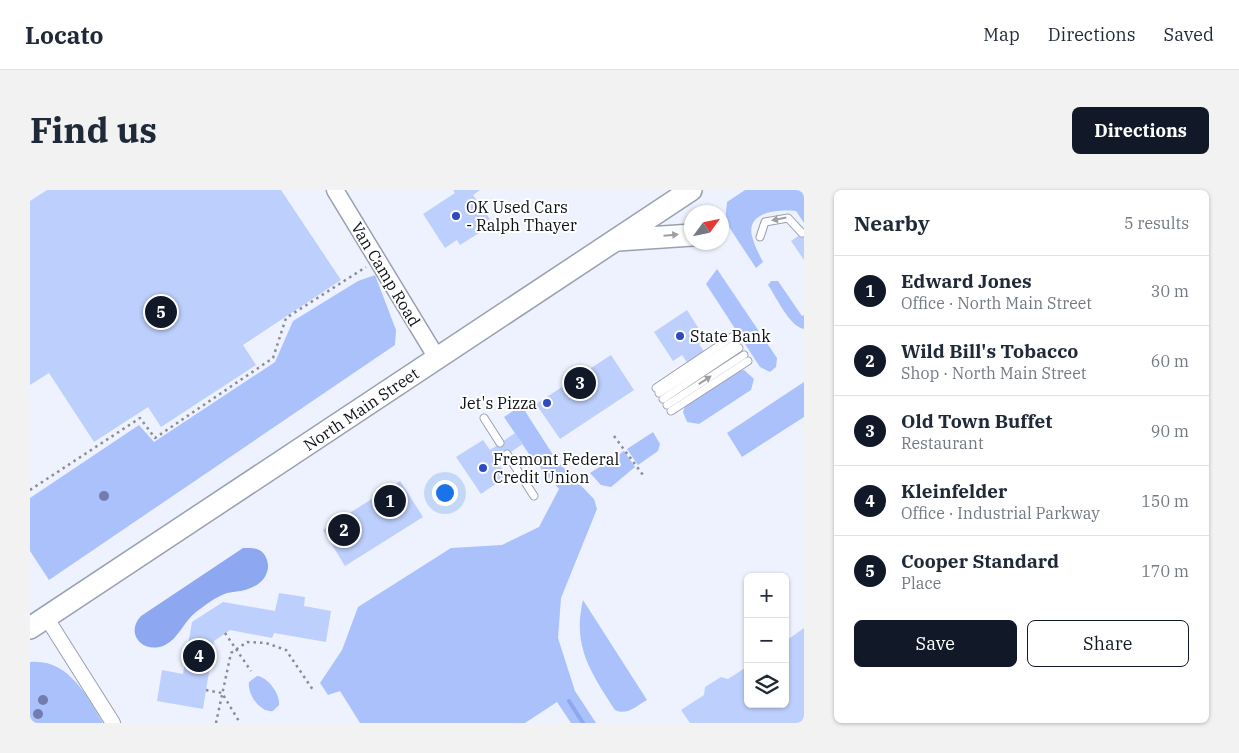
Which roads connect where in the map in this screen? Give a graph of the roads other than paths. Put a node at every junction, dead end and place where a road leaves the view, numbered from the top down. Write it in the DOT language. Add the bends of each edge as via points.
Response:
graph roads {
  1 [pos="335,190"];
  2 [pos="691,190"];
  3 [pos="802,233"];
  4 [pos="684,236"];
  5 [pos="760,237"];
  6 [pos="615,240"];
  7 [pos="740,349"];
  8 [pos="437,358"];
  9 [pos="663,399"];
  10 [pos="484,418"];
  11 [pos="500,443"];
  12 [pos="506,454"];
  13 [pos="534,496"];
  14 [pos="38,622"];
  15 [pos="113,723"];
  1 -- 8 [label="street, Van Camp Road"];
  2 -- 6 [label="main road, North Main Street"];
  3 -- 5 [label="lane, one-way" via="788,218 765,222"];
  6 -- 4 [label="main road, one-way"];
  6 -- 8 [label="main road, North Main Street"];
  7 -- 9 [label="lane"];
  7 -- 9 [label="lane"];
  9 -- 7 [label="lane, one-way"];
  8 -- 14 [label="main road, North Main Street"];
  10 -- 11 [label="lane"];
  12 -- 13 [label="lane"];
  14 -- 15 [label="street"];
}
